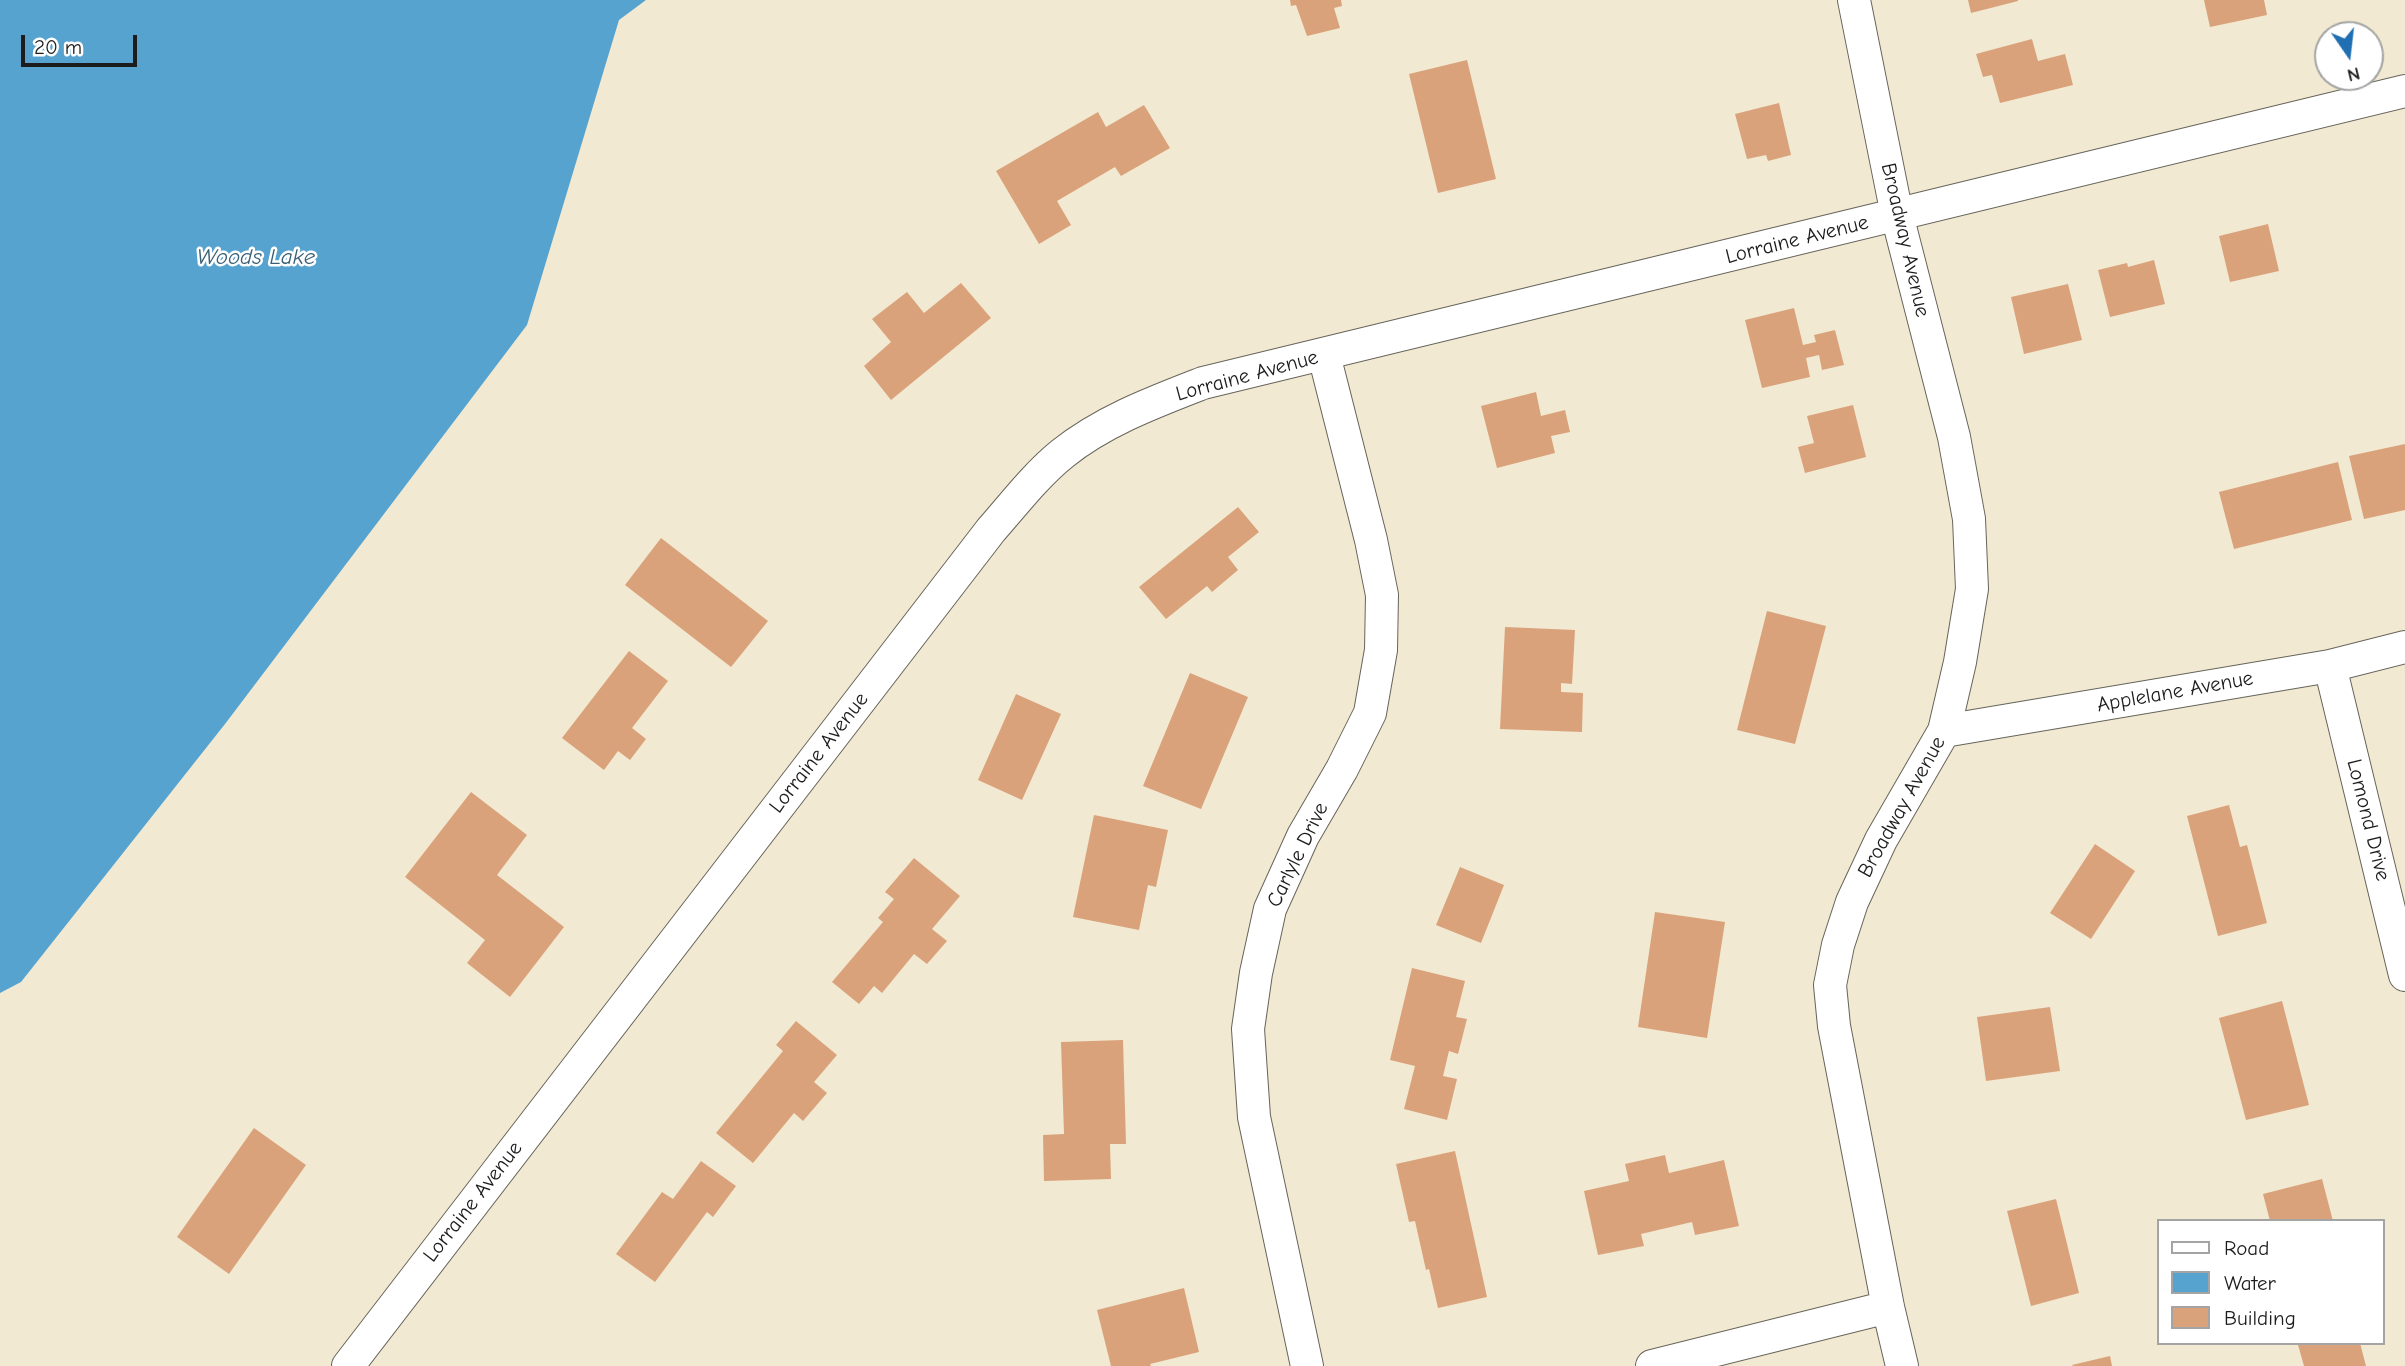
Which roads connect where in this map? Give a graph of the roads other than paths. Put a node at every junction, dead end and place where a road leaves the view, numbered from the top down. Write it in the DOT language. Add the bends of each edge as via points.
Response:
graph roads {
  1 [pos="1854,0"];
  2 [pos="2405,91"];
  3 [pos="1897,215"];
  4 [pos="1324,355"];
  5 [pos="2405,647"];
  6 [pos="2330,666"];
  7 [pos="1944,732"];
  8 [pos="2405,975"];
  9 [pos="1888,1307"];
  10 [pos="348,1366"];
  11 [pos="1307,1366"];
  12 [pos="1652,1366"];
  13 [pos="1902,1366"];
  1 -- 3 [label="street, Broadway Avenue"];
  2 -- 3 [label="street, Lorraine Avenue"];
  3 -- 4 [label="street, Lorraine Avenue"];
  3 -- 7 [label="street, Broadway Avenue" via="1954,437 1969,520 1972,589"];
  4 -- 10 [label="street, Lorraine Avenue" via="1203,383 1148,405 1062,453 1030,485"];
  4 -- 11 [label="street, Carlyle Drive" via="1377,567 1382,595 1381,650 1370,713 1303,836 1270,909 1248,1029 1254,1117"];
  5 -- 6 [label="street, Applelane Avenue"];
  6 -- 7 [label="street, Applelane Avenue"];
  6 -- 8 [label="street, Lomond Drive"];
  7 -- 9 [label="street, Broadway Avenue" via="1881,840 1852,902 1830,985"];
  9 -- 12 [label="street"];
  9 -- 13 [label="street, Broadway Avenue"];
}
